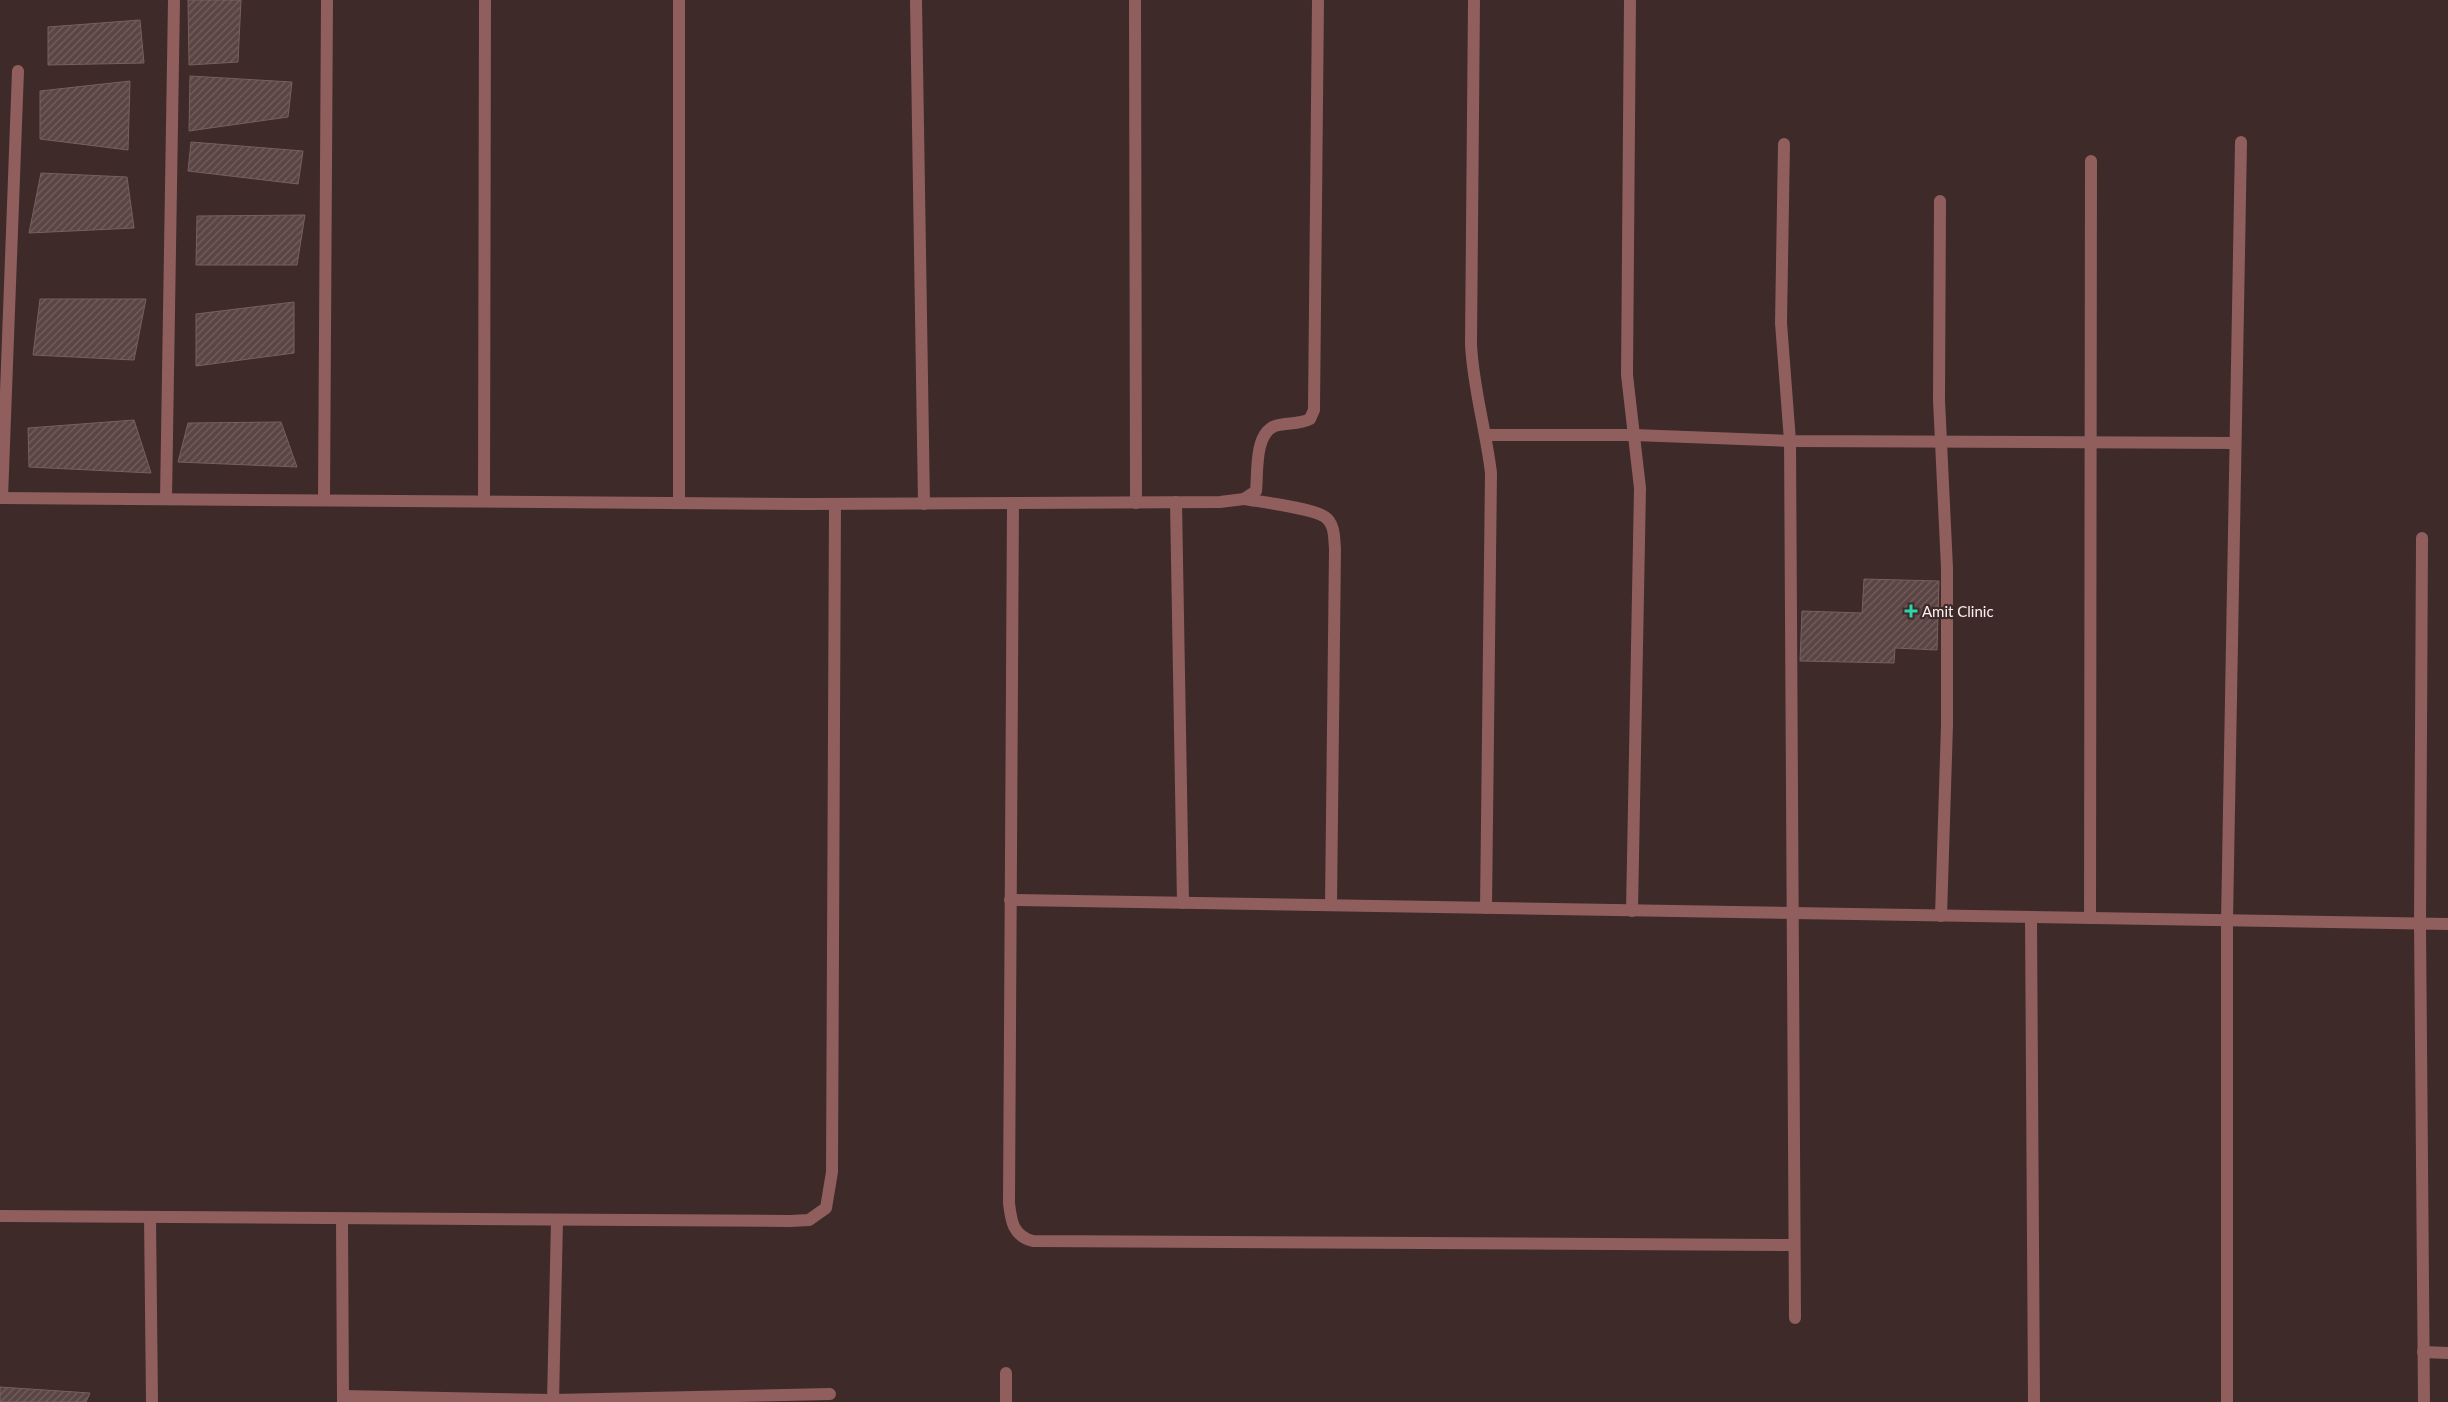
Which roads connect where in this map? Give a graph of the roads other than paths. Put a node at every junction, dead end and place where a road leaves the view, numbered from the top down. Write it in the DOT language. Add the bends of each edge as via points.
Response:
graph roads {
  1 [pos="174,0"];
  2 [pos="326,0"];
  3 [pos="484,0"];
  4 [pos="679,0"];
  5 [pos="916,0"];
  6 [pos="1135,0"];
  7 [pos="1318,0"];
  8 [pos="1474,0"];
  9 [pos="1630,0"];
  10 [pos="18,71"];
  11 [pos="2241,142"];
  12 [pos="1784,144"];
  13 [pos="2091,161"];
  14 [pos="1940,201"];
  15 [pos="1487,435"];
  16 [pos="1634,435"];
  17 [pos="1790,441"];
  18 [pos="1941,441"];
  19 [pos="2090,443"];
  20 [pos="2235,443"];
  21 [pos="1,498"];
  22 [pos="166,498"];
  23 [pos="1244,499"];
  24 [pos="324,500"];
  25 [pos="484,501"];
  26 [pos="1176,502"];
  27 [pos="679,503"];
  28 [pos="1013,503"];
  29 [pos="1136,503"];
  30 [pos="835,504"];
  31 [pos="924,504"];
  32 [pos="2422,538"];
  33 [pos="1010,900"];
  34 [pos="1184,903"];
  35 [pos="1331,905"];
  36 [pos="1486,908"];
  37 [pos="1632,911"];
  38 [pos="1792,914"];
  39 [pos="1941,916"];
  40 [pos="2031,918"];
  41 [pos="2090,918"];
  42 [pos="2226,921"];
  43 [pos="2420,924"];
  44 [pos="2448,924"];
  45 [pos="0,1216"];
  46 [pos="150,1217"];
  47 [pos="342,1219"];
  48 [pos="557,1220"];
  49 [pos="1794,1245"];
  50 [pos="1795,1318"];
  51 [pos="2423,1352"];
  52 [pos="2448,1352"];
  53 [pos="1006,1373"];
  54 [pos="830,1394"];
  55 [pos="343,1399"];
  56 [pos="553,1401"];
  57 [pos="152,1402"];
  58 [pos="1006,1402"];
  59 [pos="2034,1402"];
  60 [pos="2227,1402"];
  61 [pos="2424,1402"];
  1 -- 22 [label="street"];
  2 -- 24 [label="street"];
  3 -- 25 [label="street"];
  4 -- 27 [label="street"];
  5 -- 31 [label="street"];
  6 -- 29 [label="street"];
  7 -- 23 [label="street" via="1314,410 1310,419 1304,422 1275,426 1266,432 1261,442 1256,491"];
  8 -- 15 [label="street" via="1471,344 1472,375"];
  9 -- 16 [label="street" via="1627,375"];
  10 -- 21 [label="street"];
  11 -- 20 [label="street"];
  12 -- 17 [label="street" via="1781,323"];
  13 -- 19 [label="street"];
  14 -- 18 [label="street"];
  15 -- 16 [label="street"];
  15 -- 36 [label="street" via="1491,473"];
  16 -- 17 [label="street"];
  16 -- 37 [label="street" via="1640,488"];
  17 -- 18 [label="street"];
  17 -- 38 [label="street"];
  18 -- 19 [label="street"];
  18 -- 39 [label="street" via="1947,568 1947,725"];
  19 -- 20 [label="street"];
  19 -- 41 [label="street"];
  20 -- 42 [label="street"];
  21 -- 22 [label="street"];
  22 -- 24 [label="street"];
  23 -- 26 [label="street"];
  23 -- 35 [label="street" via="1311,512 1325,517 1333,529"];
  24 -- 25 [label="street"];
  25 -- 27 [label="street"];
  26 -- 29 [label="street"];
  26 -- 34 [label="street"];
  27 -- 30 [label="street"];
  28 -- 29 [label="street"];
  28 -- 31 [label="street"];
  28 -- 33 [label="street"];
  30 -- 31 [label="street"];
  30 -- 48 [label="street" via="832,1172 826,1208 809,1220 790,1222"];
  32 -- 43 [label="street"];
  33 -- 34 [label="street"];
  33 -- 49 [label="street" via="1009,1203 1012,1223 1024,1239"];
  34 -- 35 [label="street"];
  35 -- 36 [label="street"];
  36 -- 37 [label="street"];
  37 -- 38 [label="street"];
  38 -- 39 [label="street"];
  38 -- 49 [label="street"];
  39 -- 40 [label="street"];
  40 -- 41 [label="street"];
  40 -- 59 [label="street"];
  41 -- 42 [label="street"];
  42 -- 43 [label="street"];
  42 -- 60 [label="street"];
  43 -- 44 [label="street"];
  43 -- 51 [label="street"];
  45 -- 46 [label="street"];
  46 -- 47 [label="street"];
  46 -- 57 [label="street"];
  47 -- 48 [label="street"];
  47 -- 55 [label="street"];
  48 -- 56 [label="street"];
  49 -- 50 [label="street"];
  51 -- 52 [label="street"];
  51 -- 61 [label="street"];
  53 -- 58 [label="street"];
  54 -- 56 [label="street"];
  55 -- 56 [label="street"];
}
